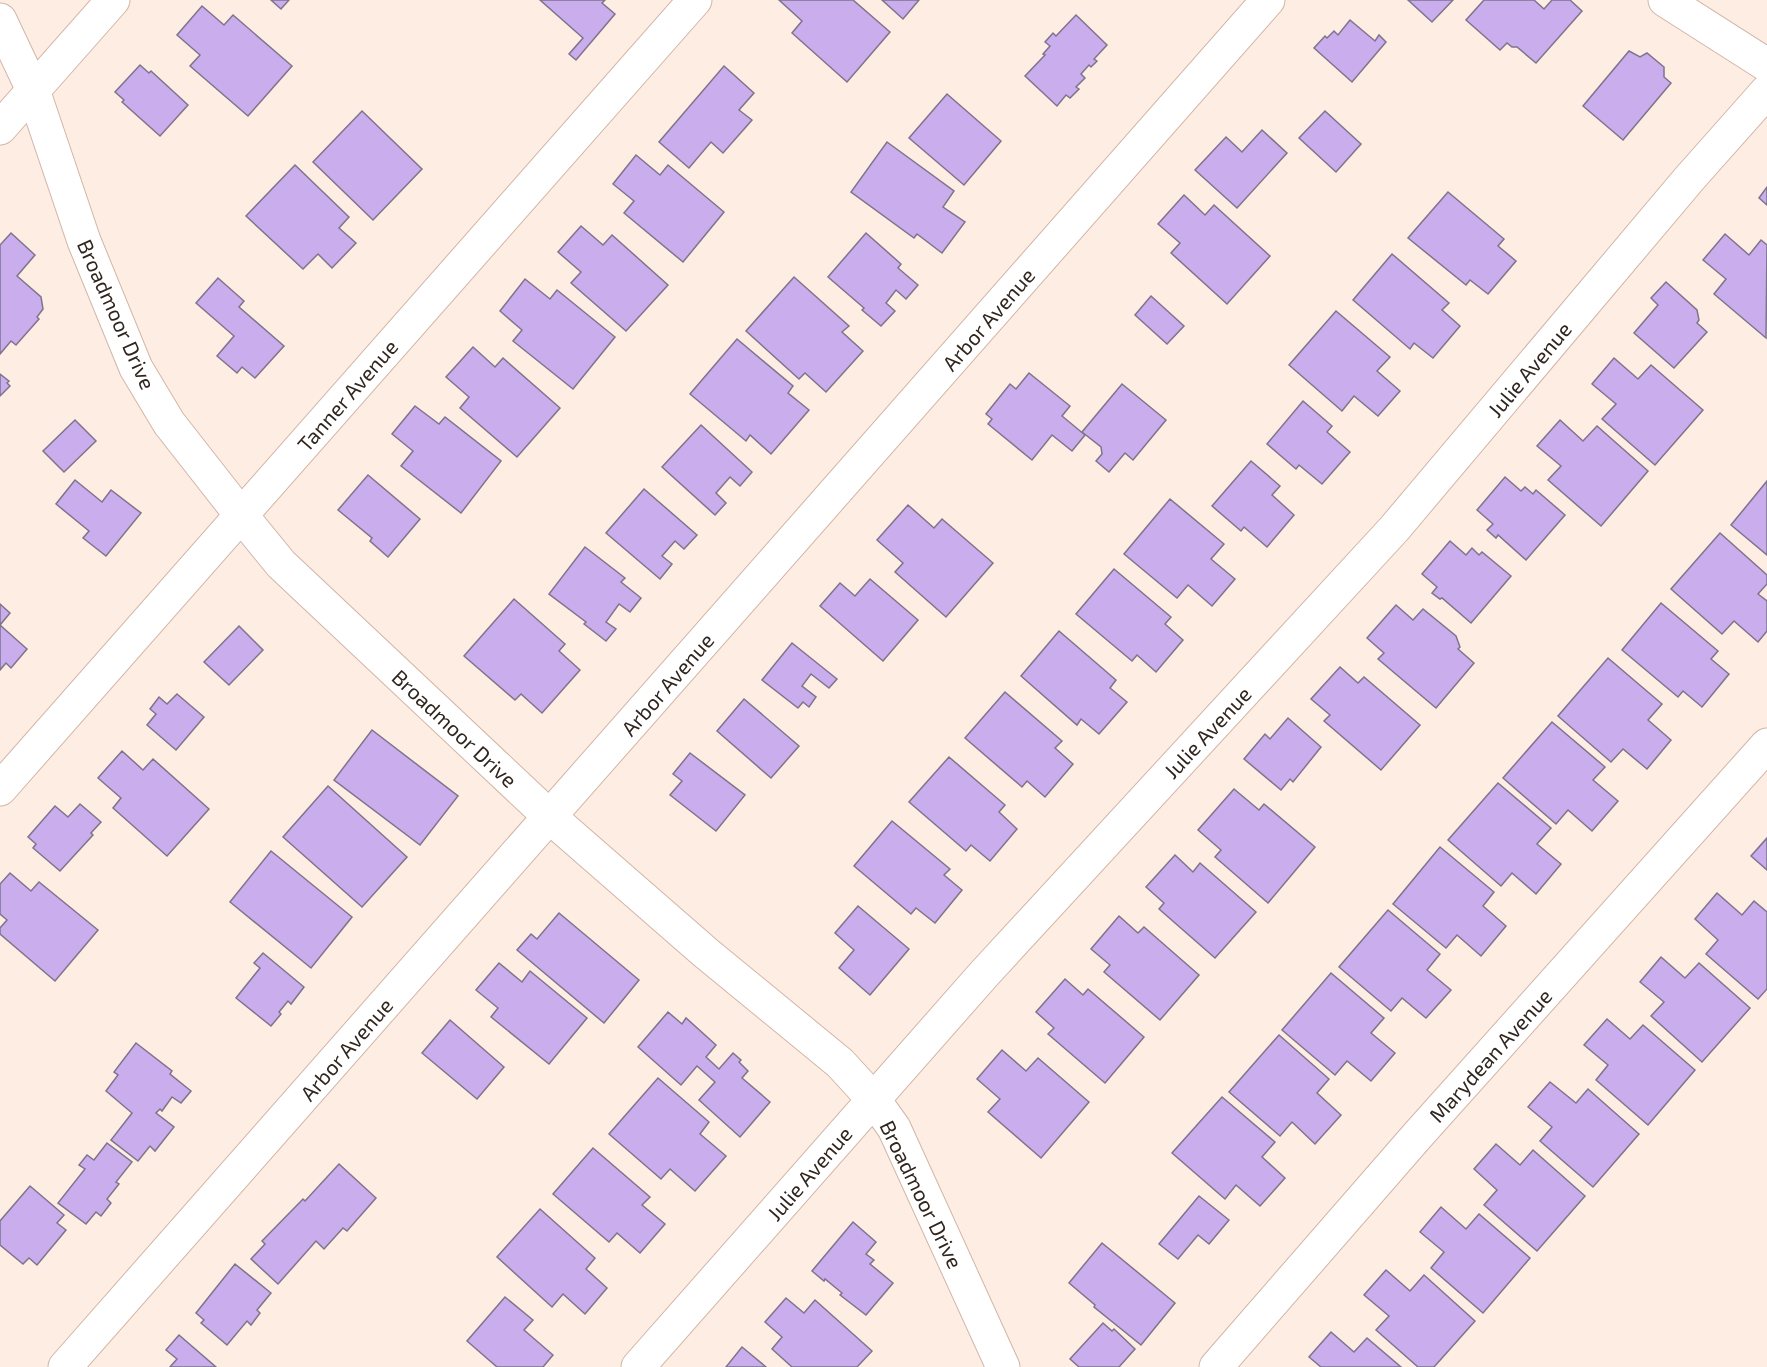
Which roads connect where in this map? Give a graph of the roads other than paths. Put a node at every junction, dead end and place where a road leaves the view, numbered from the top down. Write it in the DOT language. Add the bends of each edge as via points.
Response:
graph roads {
  1 [pos="113,0"];
  2 [pos="694,0"];
  3 [pos="1268,0"];
  4 [pos="1665,0"];
  5 [pos="0,20"];
  6 [pos="1767,65"];
  7 [pos="33,90"];
  8 [pos="1767,91"];
  9 [pos="0,128"];
  10 [pos="241,516"];
  11 [pos="1767,745"];
  12 [pos="0,789"];
  13 [pos="550,817"];
  14 [pos="874,1100"];
  15 [pos="65,1367"];
  16 [pos="638,1367"];
  17 [pos="1003,1367"];
  18 [pos="1216,1367"];
  1 -- 7 [label="street"];
  2 -- 10 [label="street, Tanner Avenue"];
  3 -- 13 [label="street, Arbor Avenue"];
  4 -- 6 [label="street"];
  5 -- 7 [label="street, Broadmoor Drive"];
  7 -- 9 [label="street"];
  7 -- 10 [label="street, Broadmoor Drive" via="84,241 136,368 169,423"];
  8 -- 14 [label="street, Julie Avenue" via="1394,529 984,974"];
  10 -- 12 [label="street, Tanner Avenue"];
  10 -- 13 [label="street, Broadmoor Drive" via="281,564"];
  11 -- 18 [label="street, Marydean Avenue"];
  13 -- 14 [label="street, Broadmoor Drive" via="840,1063"];
  13 -- 15 [label="street, Arbor Avenue"];
  14 -- 16 [label="street, Julie Avenue"];
  14 -- 17 [label="street, Broadmoor Drive" via="894,1128"];
}
